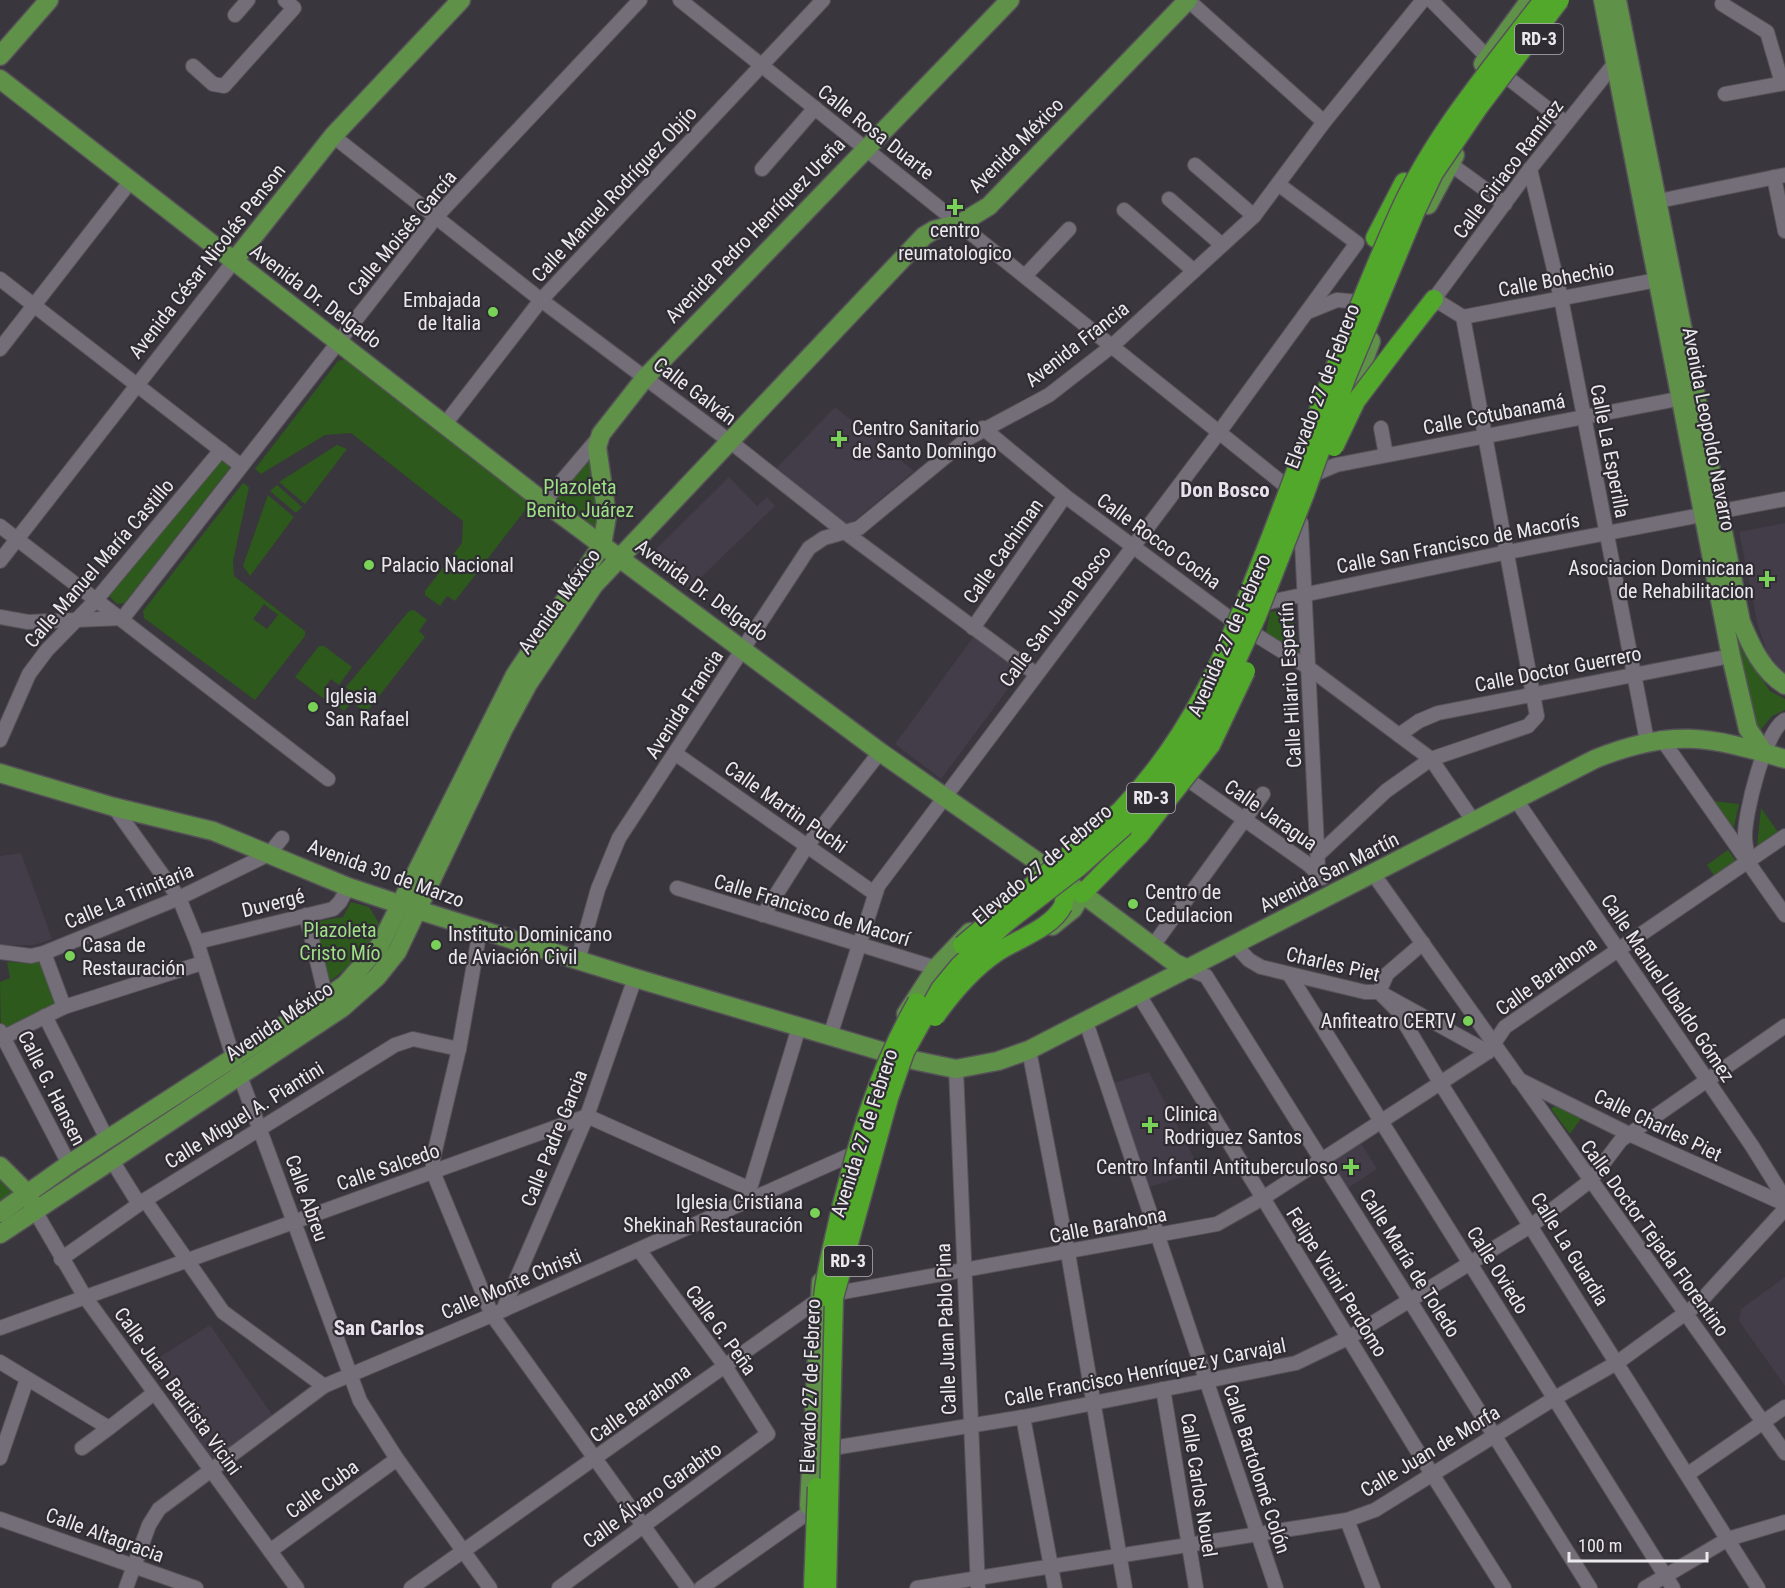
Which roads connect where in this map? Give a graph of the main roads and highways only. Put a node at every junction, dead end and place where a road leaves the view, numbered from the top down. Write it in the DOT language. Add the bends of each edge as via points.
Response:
graph roads {
  1 [pos="49,0"];
  2 [pos="461,0"];
  3 [pos="1010,0"];
  4 [pos="1188,0"];
  5 [pos="1530,0"];
  6 [pos="1543,0"];
  7 [pos="1560,0"];
  8 [pos="1570,0"];
  9 [pos="1603,0"];
  10 [pos="1617,0"];
  11 [pos="0,56"];
  12 [pos="0,79"];
  13 [pos="1418,157"];
  14 [pos="1649,203"];
  15 [pos="234,261"];
  16 [pos="1434,299"];
  17 [pos="1688,397"];
  18 [pos="601,434"];
  19 [pos="1310,437"];
  20 [pos="1305,494"];
  21 [pos="1710,513"];
  22 [pos="602,545"];
  23 [pos="619,557"];
  24 [pos="1263,609"];
  25 [pos="1785,685"];
  26 [pos="1763,751"];
  27 [pos="1785,759"];
  28 [pos="0,773"];
  29 [pos="1045,867"];
  30 [pos="1075,888"];
  31 [pos="410,907"];
  32 [pos="1188,969"];
  33 [pos="950,987"];
  34 [pos="899,1054"];
  35 [pos="0,1166"];
  36 [pos="28,1194"];
  37 [pos="35,1211"];
  38 [pos="0,1213"];
  39 [pos="0,1234"];
  40 [pos="804,1588"];
  41 [pos="813,1588"];
  42 [pos="827,1588"];
  43 [pos="836,1588"];
  1 -- 11 [label="main road"];
  2 -- 15 [label="main road, Avenida César Nicolás Penson" via="333,136"];
  3 -- 18 [label="main road, Avenida Pedro Henríquez Ureña" via="645,378"];
  4 -- 23 [label="main road, Avenida México" via="989,206 961,223 924,236 732,443"];
  5 -- 13 [label="main road, Avenida 27 de Febrero / RD-3"];
  6 -- 19 [label="highway, Elevado 27 de Febrero / RD-3, bridge" via="1451,123 1411,186 1376,263"];
  7 -- 20 [label="highway, Elevado 27 de Febrero / RD-3, bridge" via="1434,173 1347,376"];
  8 -- 24 [label="main road, Avenida 27 de Febrero / RD-3" via="1508,78 1449,163 1395,276 1332,446 1328,467"];
  9 -- 14 [label="main road, Avenida Leopoldo Navarro" via="1614,64"];
  10 -- 14 [label="main road, Avenida Leopoldo Navarro"];
  12 -- 15 [label="main road, Avenida Dr. Delgado"];
  13 -- 19 [label="highway, bridge" via="1375,238 1343,323"];
  13 -- 29 [label="main road, Avenida 27 de Febrero / RD-3" via="1231,613 1210,675 1155,761 1122,802"];
  14 -- 17 [label="main road, Avenida Leopoldo Navarro"];
  14 -- 17 [label="main road, Avenida Leopoldo Navarro" via="1657,280"];
  15 -- 22 [label="main road, Avenida Dr. Delgado"];
  16 -- 20 [label="highway, bridge" via="1356,401 1318,480"];
  17 -- 21 [label="main road, Avenida Leopoldo Navarro"];
  18 -- 22 [label="main road, Avenida México" via="597,447 607,516"];
  19 -- 41 [label="highway, Elevado 27 de Febrero / RD-3, bridge" via="1223,657 1171,752 1099,831 999,911 960,948 921,996 887,1059 852,1162 825,1283"];
  20 -- 24 [label="highway, Elevado 27 de Febrero / RD-3, bridge"];
  21 -- 25 [label="main road, Avenida Leopoldo Navarro" via="1752,650"];
  21 -- 26 [label="main road, Avenida Leopoldo Navarro" via="1731,656 1748,729"];
  22 -- 23 [label="main road, Avenida Dr. Delgado"];
  22 -- 31 [label="main road, Avenida México" via="514,675"];
  23 -- 29 [label="main road, Avenida Dr. Delgado" via="880,752"];
  23 -- 31 [label="main road, Avenida México" via="594,585 528,684"];
  24 -- 30 [label="main road, Avenida 27 de Febrero / RD-3" via="1217,722 1179,774"];
  24 -- 30 [label="highway, bridge" via="1254,651 1222,726 1140,835"];
  24 -- 34 [label="highway, Elevado 27 de Febrero / RD-3, bridge" via="1211,717 1153,797 1079,867 1006,923 959,966"];
  26 -- 27 [label="main road, Avenida San Martín"];
  26 -- 32 [label="main road, Avenida San Martín" via="1687,737 1654,739 1595,759"];
  28 -- 31 [label="main road, Avenida 30 de Marzo" via="213,831 348,887"];
  29 -- 30 [label="main road, Avenida Dr. Delgado"];
  29 -- 34 [label="main road, Avenida 27 de Febrero / RD-3" via="960,941 936,969 908,1009"];
  30 -- 32 [label="main road, Avenida Dr. Delgado" via="1152,947"];
  30 -- 33 [label="main road, Avenida 27 de Febrero / RD-3" via="1000,937"];
  30 -- 33 [label="main road" via="1061,920"];
  30 -- 34 [label="highway, bridge" via="1053,920 976,969"];
  31 -- 34 [label="main road, Avenida 30 de Marzo" via="635,978"];
  31 -- 36 [label="main road, Avenida México" via="346,984"];
  31 -- 37 [label="main road, Avenida México" via="397,952 362,992"];
  32 -- 34 [label="main road, Avenida San Martín" via="1029,1050 998,1061 956,1069"];
  33 -- 34 [label="main road, Avenida 27 de Febrero / RD-3"];
  34 -- 40 [label="main road, Avenida 27 de Febrero / RD-3" via="848,1156 818,1300"];
  34 -- 42 [label="highway, Elevado 27 de Febrero / RD-3, bridge" via="834,1298"];
  34 -- 43 [label="main road, Avenida 27 de Febrero / RD-3" via="843,1292"];
  35 -- 36 [label="main road"];
  36 -- 37 [label="main road"];
  36 -- 38 [label="main road, Avenida México"];
  37 -- 39 [label="main road, Avenida México"];
}
